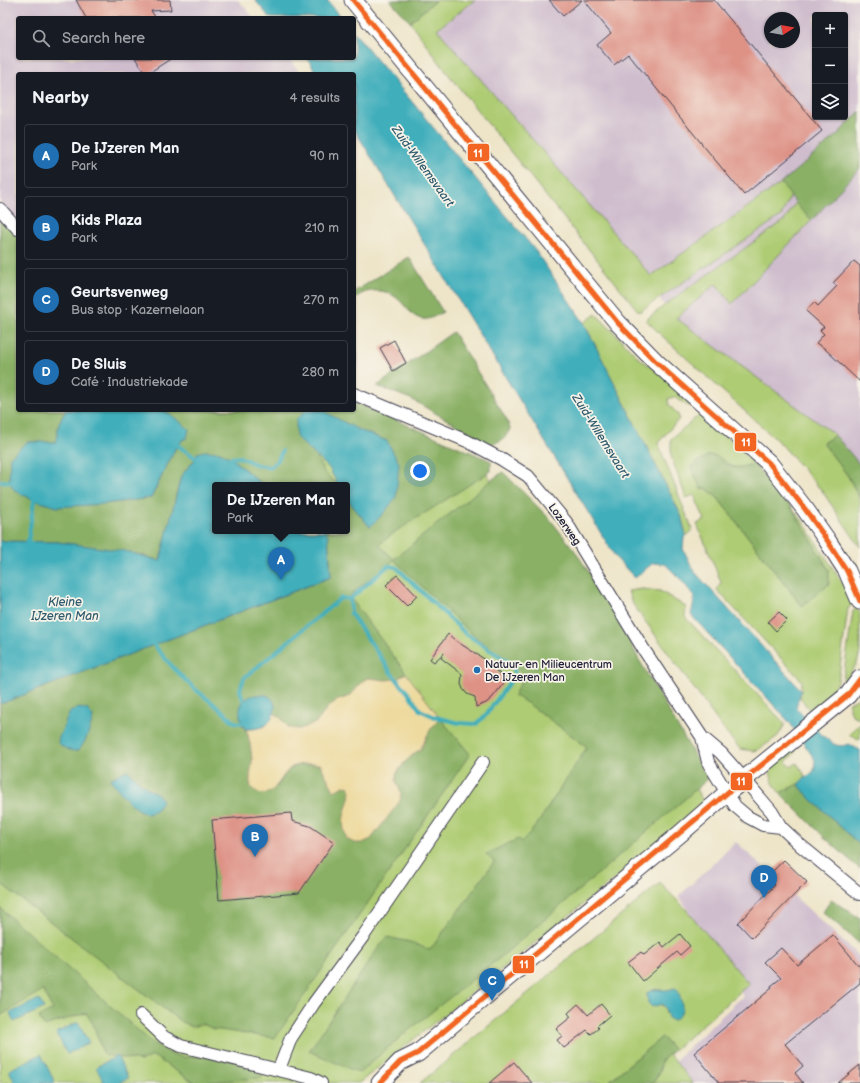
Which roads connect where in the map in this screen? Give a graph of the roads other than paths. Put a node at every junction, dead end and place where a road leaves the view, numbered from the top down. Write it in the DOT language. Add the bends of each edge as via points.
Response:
graph roads {
  1 [pos="353,0"];
  2 [pos="0,210"];
  3 [pos="16,227"];
  4 [pos="356,395"];
  5 [pos="847,571"];
  6 [pos="860,584"];
  7 [pos="860,602"];
  8 [pos="860,679"];
  9 [pos="854,693"];
  10 [pos="702,737"];
  11 [pos="483,762"];
  12 [pos="744,779"];
  13 [pos="727,793"];
  14 [pos="781,828"];
  15 [pos="860,894"];
  16 [pos="141,1015"];
  17 [pos="418,1053"];
  18 [pos="279,1070"];
  19 [pos="321,1083"];
  20 [pos="380,1083"];
  21 [pos="394,1083"];
  1 -- 5 [label="main road" via="618,323 656,362 769,463 805,509"];
  2 -- 3 [label="street"];
  4 -- 10 [label="street, Lozerweg" via="467,441 528,476 566,522 644,650"];
  5 -- 6 [label="main road"];
  5 -- 7 [label="main road"];
  8 -- 9 [label="main road"];
  9 -- 12 [label="main road" via="819,717"];
  10 -- 12 [label="street, Lozerweg" via="721,753"];
  10 -- 13 [label="street, Lozerweg" via="708,762"];
  11 -- 18 [label="street" via="290,1038"];
  12 -- 13 [label="main road"];
  12 -- 14 [label="street, Lozerweg" via="772,812"];
  13 -- 14 [label="street, Lozerweg" via="735,806 748,817 763,825"];
  13 -- 17 [label="main road"];
  14 -- 15 [label="street"];
  16 -- 18 [label="street" via="164,1037 181,1046"];
  17 -- 20 [label="main road" via="400,1062"];
  17 -- 21 [label="main road" via="407,1070"];
  18 -- 19 [label="street"];
}
